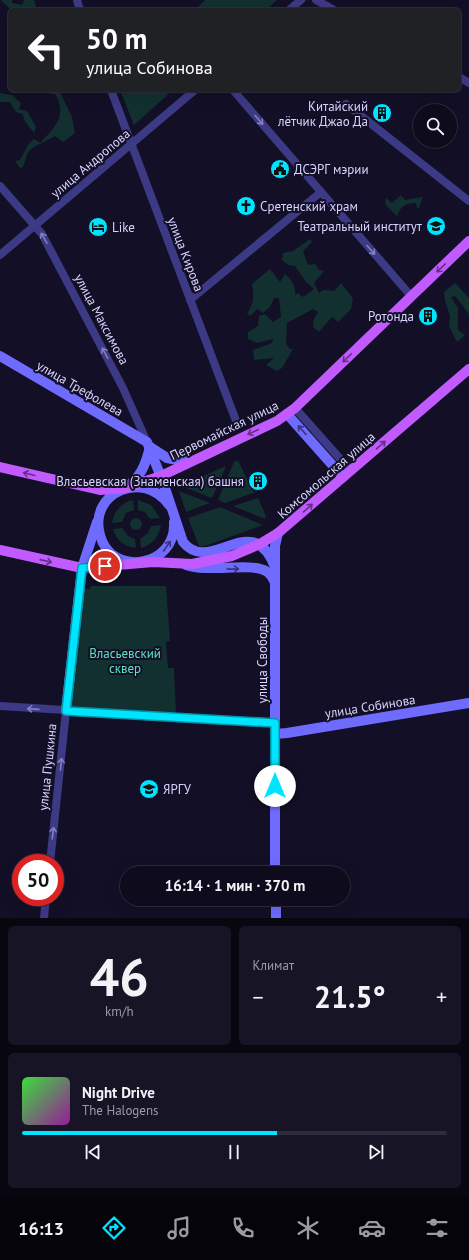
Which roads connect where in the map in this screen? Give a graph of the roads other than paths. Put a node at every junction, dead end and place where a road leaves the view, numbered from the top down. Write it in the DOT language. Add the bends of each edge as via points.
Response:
graph roads {
  1 [pos="301,0"];
  2 [pos="316,0"];
  3 [pos="291,8"];
  4 [pos="330,8"];
  5 [pos="112,92"];
  6 [pos="193,92"];
  7 [pos="236,92"];
  8 [pos="346,104"];
  9 [pos="131,144"];
  10 [pos="0,186"];
  11 [pos="321,192"];
  12 [pos="469,200"];
  13 [pos="34,226"];
  14 [pos="469,241"];
  15 [pos="0,255"];
  16 [pos="411,296"];
  17 [pos="190,300"];
  18 [pos="0,356"];
  19 [pos="469,369"];
  20 [pos="291,411"];
  21 [pos="238,426"];
  22 [pos="148,445"];
  23 [pos="188,462"];
  24 [pos="0,467"];
  25 [pos="347,474"];
  26 [pos="161,476"];
  27 [pos="125,488"];
  28 [pos="102,509"];
  29 [pos="172,512"];
  30 [pos="278,533"];
  31 [pos="260,544"];
  32 [pos="0,550"];
  33 [pos="141,562"];
  34 [pos="180,564"];
  35 [pos="275,567"];
  36 [pos="82,568"];
  37 [pos="275,583"];
  38 [pos="469,703"];
  39 [pos="0,706"];
  40 [pos="66,711"];
  41 [pos="275,723"];
  42 [pos="275,734"];
  43 [pos="51,854"];
  44 [pos="275,866"];
  45 [pos="45,906"];
  46 [pos="276,906"];
  47 [pos="44,918"];
  48 [pos="276,918"];
  1 -- 3 [label="street"];
  2 -- 4 [label="street"];
  5 -- 9 [label="street, улица Кирова"];
  6 -- 9 [label="street, улица Андропова"];
  7 -- 11 [label="street, one-way"];
  8 -- 12 [label="street"];
  9 -- 13 [label="street, улица Андропова"];
  9 -- 17 [label="street, улица Кирова"];
  10 -- 13 [label="street, улица Максимова"];
  11 -- 16 [label="street, one-way"];
  11 -- 17 [label="street"];
  13 -- 15 [label="street, улица Андропова"];
  22 -- 13 [label="street, улица Максимова, one-way" via="123,388 42,234"];
  14 -- 16 [label="main road, Первомайская улица, one-way"];
  16 -- 20 [label="main road, Первомайская улица, one-way"];
  17 -- 21 [label="street, улица Кирова"];
  18 -- 22 [label="main road, улица Трефолева"];
  25 -- 19 [label="main road, Комсомольская улица, one-way"];
  20 -- 23 [label="main road, Первомайская улица, one-way"];
  25 -- 20 [label="main road, one-way"];
  22 -- 23 [label="main road, улица Трефолева" via="167,458"];
  22 -- 26 [label="main road, улица Максимова"];
  22 -- 27 [label="main road" via="141,472 137,479"];
  23 -- 26 [label="main road, Первомайская улица"];
  27 -- 24 [label="main road, Первомайская улица, one-way" via="100,490"];
  30 -- 25 [label="main road, Комсомольская улица, one-way"];
  26 -- 27 [label="main road, Первомайская улица"];
  26 -- 29 [label="main road, улица Максимова"];
  27 -- 28 [label="main road" via="111,496"];
  27 -- 29 [label="main road" via="139,487 152,490 163,497"];
  28 -- 33 [label="main road" via="98,526 106,547 124,561"];
  28 -- 36 [label="main road, улица Пушкина"];
  29 -- 31 [label="main road, улица Максимова" via="183,542 192,551 205,553 248,541"];
  33 -- 29 [label="main road, one-way" via="157,557 168,546 174,531"];
  30 -- 31 [label="main road, Комсомольская улица"];
  30 -- 35 [label="main road, улица Свободы" via="274,546"];
  31 -- 34 [label="main road, Комсомольская улица" via="216,560"];
  31 -- 35 [label="main road, улица Свободы" via="269,554"];
  32 -- 36 [label="main road, Комсомольская улица, one-way"];
  33 -- 34 [label="main road, Комсомольская улица"];
  33 -- 36 [label="main road, Комсомольская улица"];
  34 -- 37 [label="main road, Комсомольская улица, one-way" via="204,568 262,570 270,574"];
  35 -- 37 [label="main road, улица Свободы"];
  36 -- 40 [label="main road, улица Пушкина"];
  37 -- 41 [label="main road, улица Свободы"];
  38 -- 42 [label="main road, улица Собинова"];
  40 -- 39 [label="street, one-way"];
  40 -- 41 [label="street"];
  43 -- 40 [label="street, улица Пушкина, one-way"];
  41 -- 42 [label="main road, улица Свободы"];
  42 -- 44 [label="main road, улица Свободы"];
  45 -- 47 [label="street"];
  46 -- 48 [label="main road"];
}
